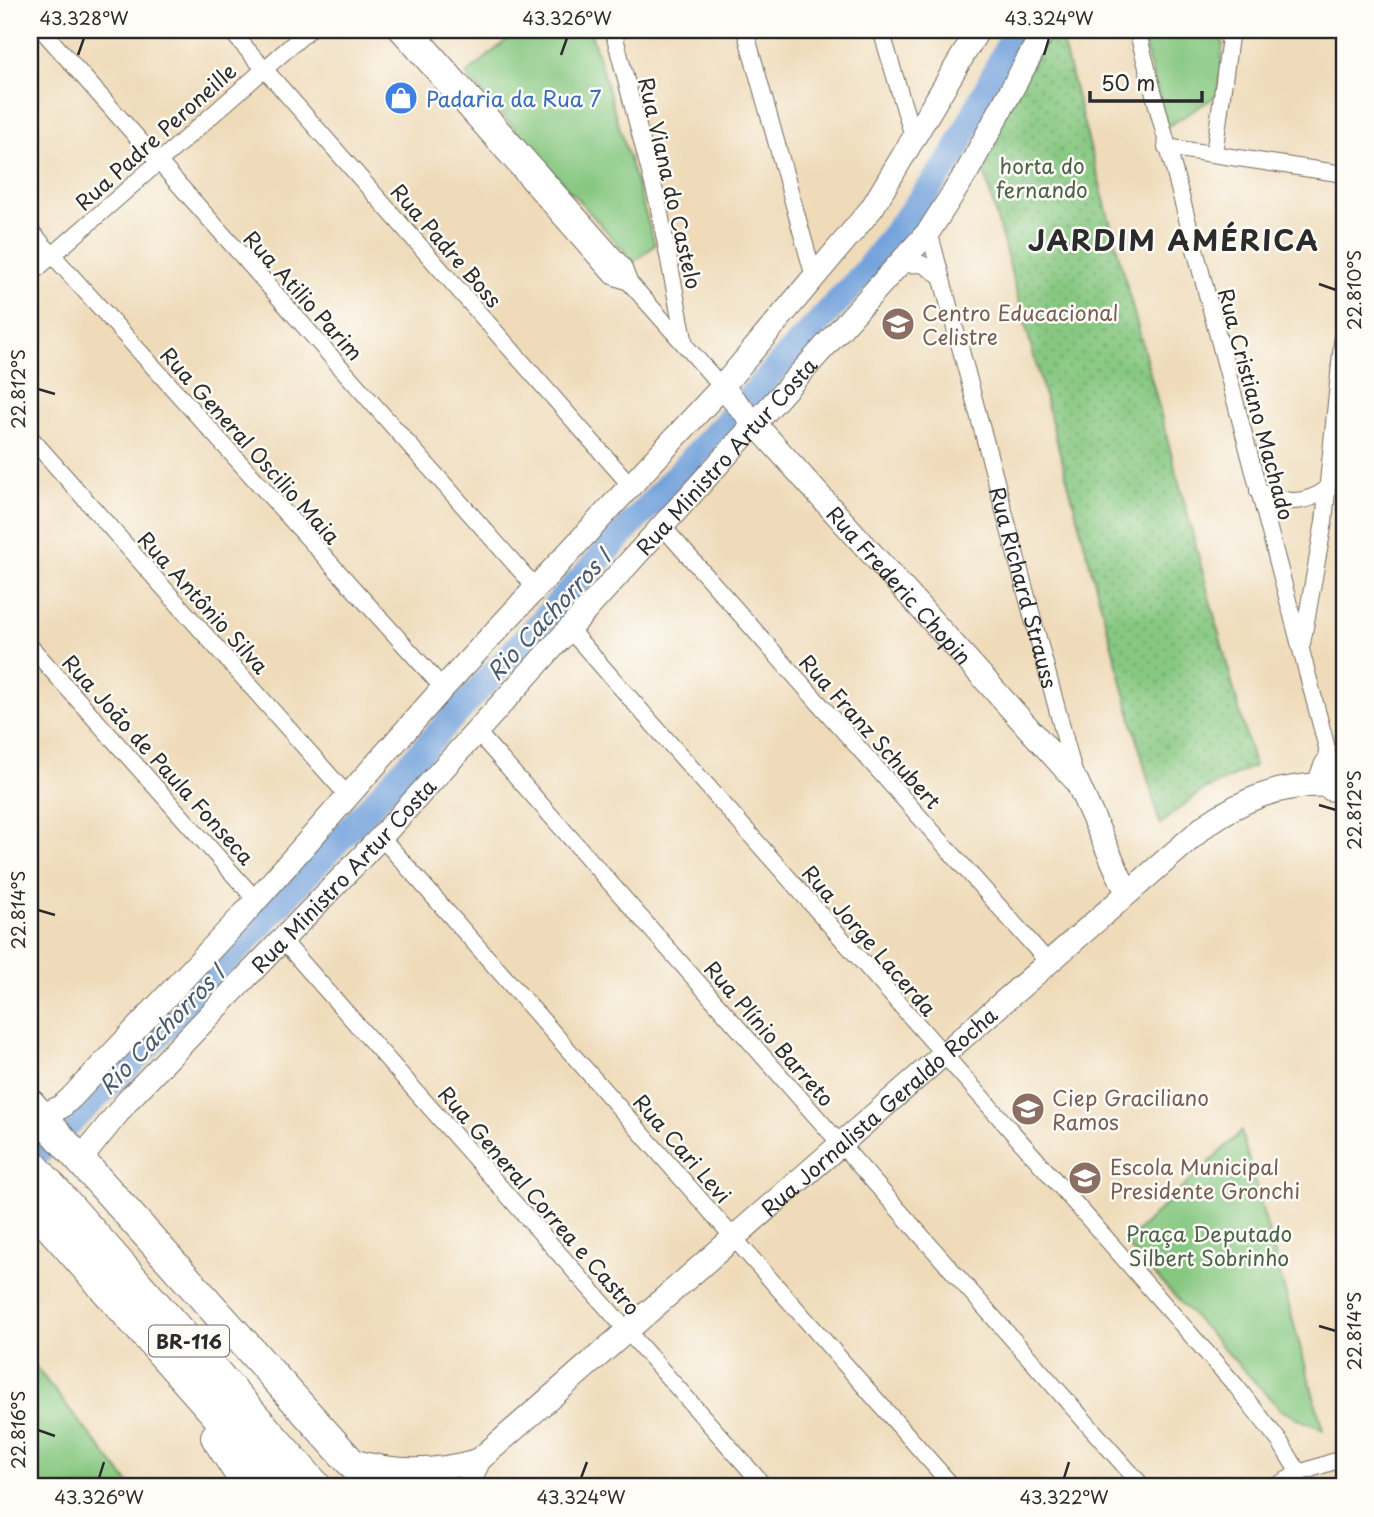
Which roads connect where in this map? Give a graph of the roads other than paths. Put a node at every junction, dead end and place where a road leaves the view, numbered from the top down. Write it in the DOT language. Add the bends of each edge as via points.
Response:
graph roads {
  1 [pos="42,30"];
  2 [pos="230,30"];
  3 [pos="309,30"];
  4 [pos="396,30"];
  5 [pos="415,30"];
  6 [pos="613,30"];
  7 [pos="745,30"];
  8 [pos="881,30"];
  9 [pos="978,30"];
  10 [pos="1044,30"];
  11 [pos="1137,30"];
  12 [pos="1231,30"];
  13 [pos="264,68"];
  14 [pos="914,140"];
  15 [pos="1166,147"];
  16 [pos="1214,154"];
  17 [pos="158,162"];
  18 [pos="1344,174"];
  19 [pos="30,230"];
  20 [pos="929,231"];
  21 [pos="52,256"];
  22 [pos="900,265"];
  23 [pos="30,275"];
  24 [pos="941,275"];
  25 [pos="814,277"];
  26 [pos="629,282"];
  27 [pos="1344,324"];
  28 [pos="685,346"];
  29 [pos="726,392"];
  30 [pos="752,420"];
  31 [pos="30,437"];
  32 [pos="632,487"];
  33 [pos="1327,489"];
  34 [pos="1258,491"];
  35 [pos="663,527"];
  36 [pos="536,588"];
  37 [pos="569,629"];
  38 [pos="30,646"];
  39 [pos="1301,649"];
  40 [pos="443,688"];
  41 [pos="477,732"];
  42 [pos="1335,775"];
  43 [pos="1077,782"];
  44 [pos="347,794"];
  45 [pos="381,837"];
  46 [pos="1127,893"];
  47 [pos="256,900"];
  48 [pos="283,941"];
  49 [pos="1048,962"];
  50 [pos="943,1055"];
  51 [pos="39,1114"];
  52 [pos="841,1145"];
  53 [pos="76,1156"];
  54 [pos="30,1162"];
  55 [pos="43,1204"];
  56 [pos="735,1239"];
  57 [pos="184,1279"];
  58 [pos="628,1332"];
  59 [pos="174,1367"];
  60 [pos="1344,1458"];
  61 [pos="350,1460"];
  62 [pos="479,1460"];
  63 [pos="1299,1473"];
  64 [pos="248,1487"];
  65 [pos="280,1487"];
  66 [pos="317,1487"];
  67 [pos="334,1487"];
  68 [pos="373,1487"];
  69 [pos="467,1487"];
  70 [pos="765,1487"];
  71 [pos="953,1487"];
  72 [pos="1143,1487"];
  73 [pos="1274,1487"];
  1 -- 17 [label="street, Rua Atilio Parim"];
  2 -- 13 [label="street, Rua Padre Boss"];
  3 -- 13 [label="street, Rua Padre Peroneille"];
  4 -- 26 [label="street" via="612,276"];
  5 -- 26 [label="street" via="623,266"];
  6 -- 28 [label="street, Rua Viana do Castelo" via="658,203"];
  7 -- 25 [label="street"];
  8 -- 14 [label="street"];
  9 -- 14 [label="street"];
  10 -- 20 [label="street, Rua Ministro Artur Costa" via="968,170"];
  11 -- 15 [label="street, Rua Cristiano Machado"];
  12 -- 16 [label="street"];
  13 -- 17 [label="street, Rua Padre Peroneille"];
  13 -- 32 [label="street, Rua Padre Boss"];
  14 -- 25 [label="street" via="872,208"];
  15 -- 16 [label="street"];
  15 -- 34 [label="street, Rua Cristiano Machado"];
  16 -- 18 [label="street"];
  17 -- 21 [label="street, Rua Padre Peroneille"];
  17 -- 36 [label="street, Rua Atilio Parim"];
  19 -- 21 [label="street, Rua General Oscilio Maia"];
  20 -- 22 [label="street, Rua Ministro Artur Costa"];
  20 -- 24 [label="street, Rua Richard Strauss"];
  21 -- 23 [label="street, Rua Padre Peroneille"];
  21 -- 40 [label="street, Rua General Oscilio Maia"];
  22 -- 24 [label="street" via="922,264"];
  22 -- 30 [label="street, Rua Ministro Artur Costa"];
  24 -- 43 [label="street, Rua Richard Strauss"];
  25 -- 29 [label="street"];
  26 -- 28 [label="street"];
  27 -- 33 [label="street"];
  28 -- 29 [label="street"];
  29 -- 30 [label="street, Rua Frederic Chopin"];
  29 -- 32 [label="street"];
  30 -- 35 [label="street, Rua Ministro Artur Costa"];
  30 -- 43 [label="street, Rua Frederic Chopin"];
  31 -- 44 [label="street, Rua Antônio Silva"];
  32 -- 36 [label="street"];
  33 -- 34 [label="street" via="1300,502"];
  33 -- 39 [label="street"];
  34 -- 39 [label="street, Rua Cristiano Machado"];
  35 -- 37 [label="street, Rua Ministro Artur Costa"];
  35 -- 49 [label="street, Rua Franz Schubert"];
  36 -- 40 [label="street"];
  37 -- 41 [label="street, Rua Ministro Artur Costa"];
  37 -- 50 [label="street, Rua Jorge Lacerda"];
  38 -- 47 [label="street, Rua João de Paula Fonseca"];
  39 -- 42 [label="street, Rua Cristiano Machado"];
  40 -- 44 [label="street"];
  41 -- 45 [label="street, Rua Ministro Artur Costa"];
  41 -- 52 [label="street, Rua Plínio Barreto"];
  42 -- 46 [label="street, Rua Jornalista Geraldo Rocha" via="1264,794 1224,813"];
  43 -- 46 [label="street, Rua Richard Strauss"];
  44 -- 47 [label="street"];
  45 -- 48 [label="street, Rua Ministro Artur Costa"];
  45 -- 56 [label="street, Rua Cari Levi"];
  46 -- 49 [label="street, Rua Jornalista Geraldo Rocha"];
  47 -- 51 [label="street" via="61,1108"];
  48 -- 53 [label="street, Rua Ministro Artur Costa"];
  48 -- 58 [label="street, Rua General Correa e Castro"];
  49 -- 50 [label="street, Rua Jornalista Geraldo Rocha"];
  50 -- 52 [label="street, Rua Jornalista Geraldo Rocha"];
  50 -- 63 [label="street, Rua Jorge Lacerda" via="1236,1386"];
  51 -- 53 [label="highway, BR-116"];
  52 -- 56 [label="street, Rua Jornalista Geraldo Rocha"];
  52 -- 72 [label="street, Rua Plínio Barreto"];
  53 -- 57 [label="highway, BR-116"];
  54 -- 55 [label="highway, BR-116"];
  55 -- 59 [label="highway, BR-116"];
  55 -- 66 [label="highway, BR-116"];
  56 -- 58 [label="street, Rua Jornalista Geraldo Rocha"];
  56 -- 71 [label="street, Rua Cari Levi"];
  57 -- 61 [label="highway, BR-116"];
  57 -- 67 [label="highway"];
  58 -- 62 [label="street, Rua Jornalista Geraldo Rocha"];
  58 -- 70 [label="street, Rua General Correa e Castro"];
  59 -- 64 [label="highway"];
  59 -- 65 [label="highway, BR-116"];
  60 -- 63 [label="street"];
  61 -- 62 [label="street, Rua Jornalista Geraldo Rocha" via="415,1472"];
  61 -- 68 [label="highway, BR-116"];
  62 -- 69 [label="street, Rua Jornalista Geraldo Rocha"];
  63 -- 73 [label="street"];
}
